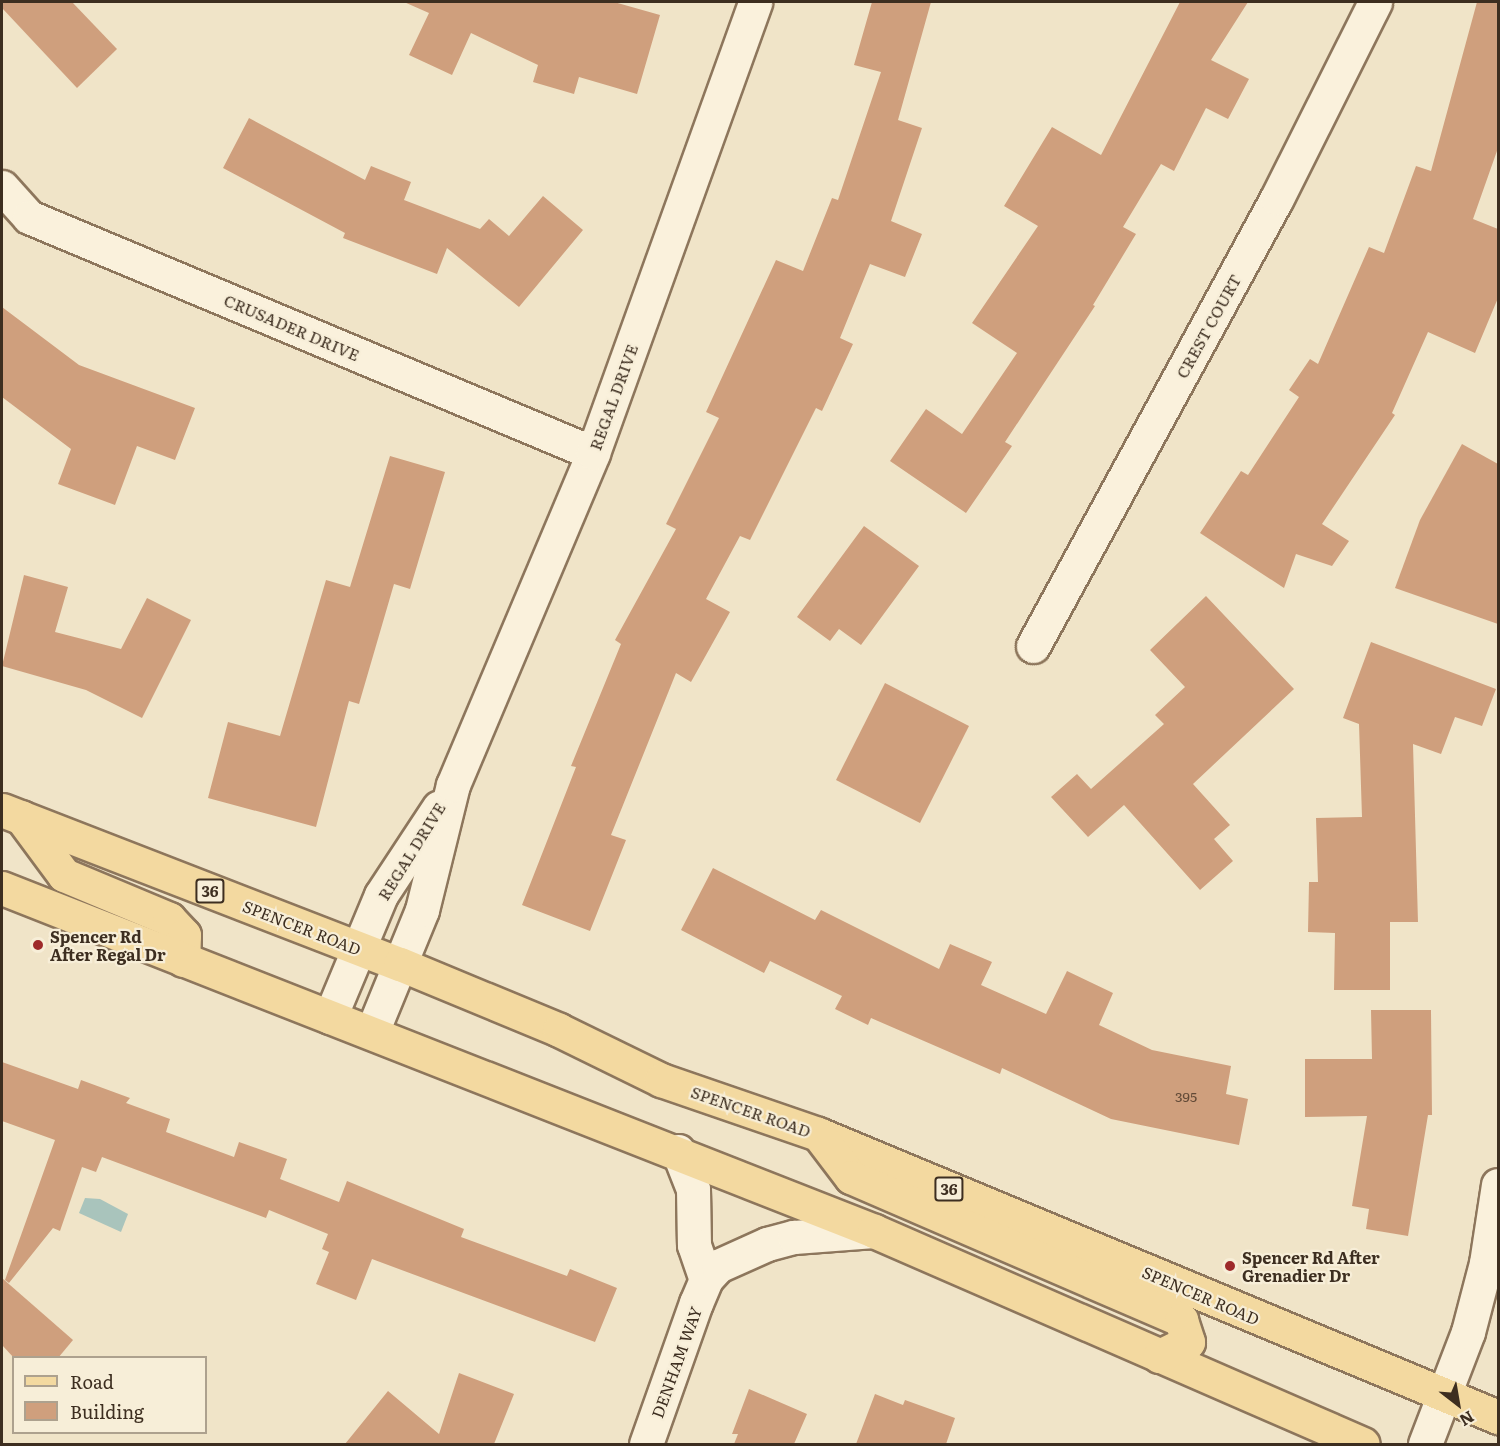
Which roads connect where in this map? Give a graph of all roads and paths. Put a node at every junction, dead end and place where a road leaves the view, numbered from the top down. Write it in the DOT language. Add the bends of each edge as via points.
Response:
graph roads {
  1 [pos="754,2"];
  2 [pos="1375,2"];
  3 [pos="2,187"];
  4 [pos="593,453"];
  5 [pos="1033,646"];
  6 [pos="453,785"];
  7 [pos="11,814"];
  8 [pos="2,888"];
  9 [pos="360,950"];
  10 [pos="183,960"];
  11 [pos="400,964"];
  12 [pos="330,1017"];
  13 [pos="372,1032"];
  14 [pos="818,1134"];
  15 [pos="678,1151"];
  16 [pos="1498,1185"];
  17 [pos="874,1231"];
  18 [pos="706,1279"];
  19 [pos="1160,1356"];
  20 [pos="1446,1395"];
  21 [pos="1498,1417"];
  22 [pos="646,1444"];
  23 [pos="1363,1444"];
  24 [pos="1425,1444"];
  1 -- 4 [label="street, REGAL DRIVE"];
  2 -- 5 [label="street, CREST COURT" via="1277,198"];
  3 -- 4 [label="street, CRUSADER DRIVE" via="29,217"];
  4 -- 6 [label="street, REGAL DRIVE"];
  6 -- 9 [label="street, REGAL DRIVE" via="381,895"];
  6 -- 11 [label="street, REGAL DRIVE" via="422,910"];
  7 -- 9 [label="main road, SPENCER ROAD / 36"];
  7 -- 10 [label="main road" via="64,875 169,919 184,935"];
  8 -- 10 [label="main road"];
  9 -- 11 [label="main road, SPENCER ROAD / 36"];
  9 -- 12 [label="street, REGAL DRIVE"];
  10 -- 12 [label="main road"];
  11 -- 13 [label="street, REGAL DRIVE"];
  11 -- 14 [label="main road, SPENCER ROAD / 36" via="559,1030 661,1080"];
  12 -- 13 [label="main road"];
  13 -- 15 [label="main road"];
  14 -- 19 [label="main road" via="851,1177 1181,1320 1188,1342"];
  14 -- 20 [label="main road, SPENCER ROAD / 36"];
  15 -- 17 [label="main road"];
  15 -- 18 [label="street" via="693,1189 694,1245"];
  16 -- 20 [label="street" via="1486,1263"];
  17 -- 18 [label="street" via="794,1237 767,1244 718,1266"];
  17 -- 19 [label="main road"];
  18 -- 22 [label="street, DENHAM WAY"];
  19 -- 23 [label="main road"];
  20 -- 21 [label="main road, SPENCER ROAD / 36"];
  20 -- 24 [label="street"];
}
